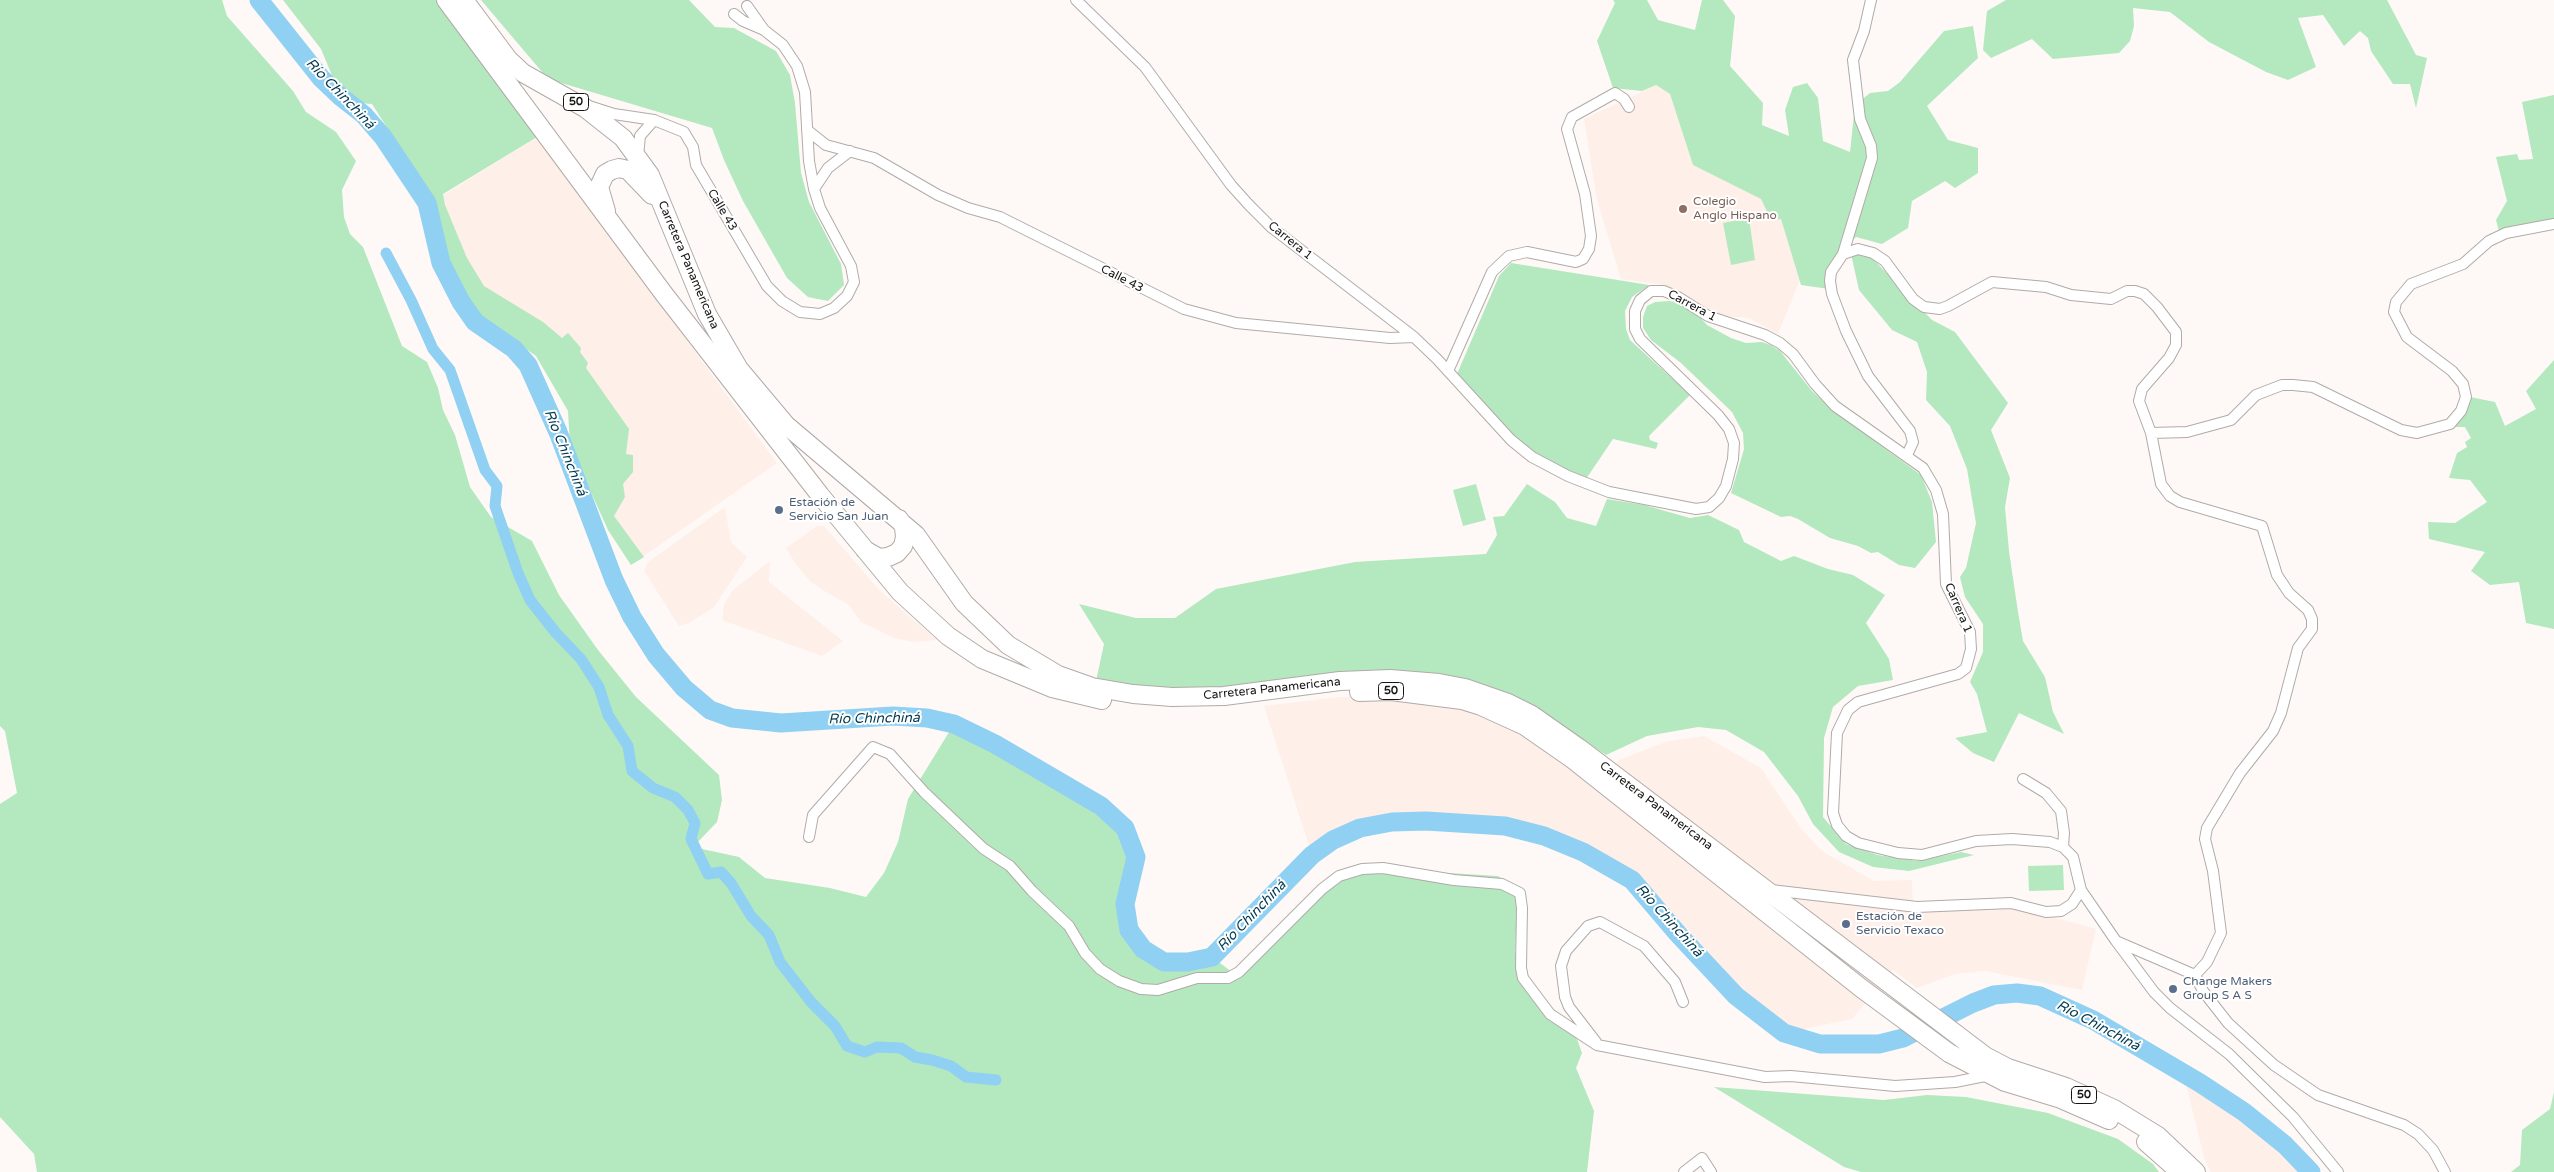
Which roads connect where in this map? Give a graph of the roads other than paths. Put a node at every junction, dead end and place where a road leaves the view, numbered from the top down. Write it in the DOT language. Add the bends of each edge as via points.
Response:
graph roads {
  1 [pos="446,0"];
  2 [pos="464,0"];
  3 [pos="1076,0"];
  4 [pos="1871,0"];
  5 [pos="747,6"];
  6 [pos="734,14"];
  7 [pos="764,30"];
  8 [pos="558,93"];
  9 [pos="1629,107"];
  10 [pos="654,120"];
  11 [pos="807,130"];
  12 [pos="850,152"];
  13 [pos="638,156"];
  14 [pos="814,189"];
  15 [pos="670,220"];
  16 [pos="610,222"];
  17 [pos="2554,224"];
  18 [pos="1851,251"];
  19 [pos="1414,337"];
  20 [pos="1448,370"];
  21 [pos="2151,433"];
  22 [pos="1907,455"];
  23 [pos="898,519"];
  24 [pos="863,548"];
  25 [pos="2023,779"];
  26 [pos="809,838"];
  27 [pos="2063,847"];
  28 [pos="1764,889"];
  29 [pos="2082,890"];
  30 [pos="2116,941"];
  31 [pos="2195,975"];
  32 [pos="1683,1002"];
  33 [pos="1597,1045"];
  34 [pos="1990,1075"];
  35 [pos="1684,1172"];
  36 [pos="1711,1172"];
  37 [pos="2180,1172"];
  38 [pos="2196,1172"];
  39 [pos="2338,1172"];
  40 [pos="2445,1172"];
  1 -- 16 [label="highway, Carretera Panamericana / 50"];
  2 -- 8 [label="highway, Carretera Panamericana / 50" via="508,59 536,82"];
  3 -- 19 [label="street, Carrera 1" via="1144,67 1249,206 1271,227"];
  4 -- 18 [label="street" via="1853,60 1860,119 1872,146 1872,158"];
  5 -- 7 [label="street"];
  6 -- 7 [label="street"];
  7 -- 11 [label="street" via="784,45 797,66 805,92"];
  8 -- 10 [label="street, Calle 43" via="605,111"];
  8 -- 13 [label="highway, Carretera Panamericana / 50" via="606,122"];
  9 -- 20 [label="street" via="1615,93 1572,117 1567,129 1591,236 1583,259 1576,262 1527,252 1509,256 1492,272"];
  10 -- 13 [label="street" via="640,136"];
  10 -- 14 [label="street, Calle 43" via="684,132 690,139 696,165 767,286 800,312 820,314 834,308 847,296 854,282 851,266 820,208"];
  11 -- 12 [label="street, Calle 43" via="826,145"];
  11 -- 14 [label="street, Calle 43" via="808,161"];
  12 -- 14 [label="street" via="828,168"];
  12 -- 19 [label="street, Calle 43" via="874,158 938,195 1000,217 1184,309 1236,323 1390,338"];
  13 -- 15 [label="highway, Carretera Panamericana / 50"];
  15 -- 16 [label="highway" via="644,184 628,170 619,168 605,174 599,187"];
  15 -- 23 [label="highway, Carretera Panamericana / 50" via="707,314 745,376 786,425"];
  16 -- 24 [label="highway, Carretera Panamericana / 50"];
  17 -- 21 [label="street" via="2506,233 2489,241 2463,264 2411,284 2396,302 2394,312 2407,336 2452,371 2463,384 2466,397 2461,411 2450,424 2417,433 2401,430 2312,387 2282,385 2256,395 2231,420 2187,432"];
  18 -- 21 [label="street" via="1874,253 1885,261 1924,307 1948,306 1992,282 2046,287 2071,295 2111,299 2128,291 2144,294 2176,332 2176,345 2142,390 2139,401"];
  18 -- 22 [label="street" via="1831,272 1832,294 1868,376 1910,431 1912,442"];
  19 -- 20 [label="street, Carrera 1"];
  20 -- 22 [label="street, Carrera 1" via="1511,440 1532,457 1568,476 1609,492 1696,509 1709,506 1726,486 1734,443 1718,415 1640,340 1635,329 1635,310 1640,300 1651,292 1664,291 1708,316 1780,343 1793,354 1835,406"];
  21 -- 31 [label="street" via="2161,484 2170,496 2180,502 2262,526 2277,575 2312,619 2312,629 2298,648 2273,731 2240,773 2207,828 2205,839 2213,871 2221,933 2207,962"];
  22 -- 27 [label="street, Carrera 1" via="1923,468 1936,490 1943,514 1946,584 1970,632 1971,649 1966,668 1958,674 1858,702 1848,710 1837,733 1833,813 1837,825 1858,843 1898,853 1922,855 1976,841 2012,839 2050,842"];
  23 -- 24 [label="highway" via="904,527 905,536 897,553 879,558"];
  23 -- 28 [label="highway, Carretera Panamericana / 50" via="927,549 964,603 985,625 1008,645 1058,675 1092,686 1172,698 1224,696 1340,681 1390,679 1439,683 1485,694 1532,716 1579,748"];
  24 -- 34 [label="highway, Carretera Panamericana / 50" via="900,592 948,636 982,658 1023,677 1088,698 1172,708 1226,706 1343,692 1391,691 1462,700 1502,715 1525,726 1571,758 1873,997 1949,1053"];
  25 -- 27 [label="street" via="2046,793 2061,811"];
  26 -- 33 [label="street" via="813,815 873,747 890,754 984,849 1010,866 1069,926 1085,953 1100,969 1141,989 1158,990 1197,978 1228,978 1239,972 1322,889 1339,876 1362,869 1383,868 1502,884 1520,893 1521,968 1526,983 1550,1014"];
  27 -- 29 [label="street" via="2073,858"];
  28 -- 29 [label="street" via="1917,907 2011,904 2046,912 2072,904"];
  28 -- 38 [label="highway, Carretera Panamericana / 50" via="1985,1056 2114,1109 2158,1136"];
  29 -- 30 [label="street"];
  30 -- 31 [label="street"];
  30 -- 39 [label="street" via="2154,992 2228,1054 2293,1117"];
  31 -- 40 [label="street" via="2228,1023 2274,1065 2318,1095 2404,1125 2433,1150"];
  32 -- 33 [label="street" via="1674,982 1644,946 1600,922 1588,926 1566,951 1561,966 1568,1007"];
  33 -- 34 [label="street" via="1765,1077 1791,1076 1895,1086 1955,1082"];
  34 -- 37 [label="highway, Carretera Panamericana / 50" via="2061,1099 2109,1120 2150,1145"];
  35 -- 36 [label="street" via="1702,1158"];
}
